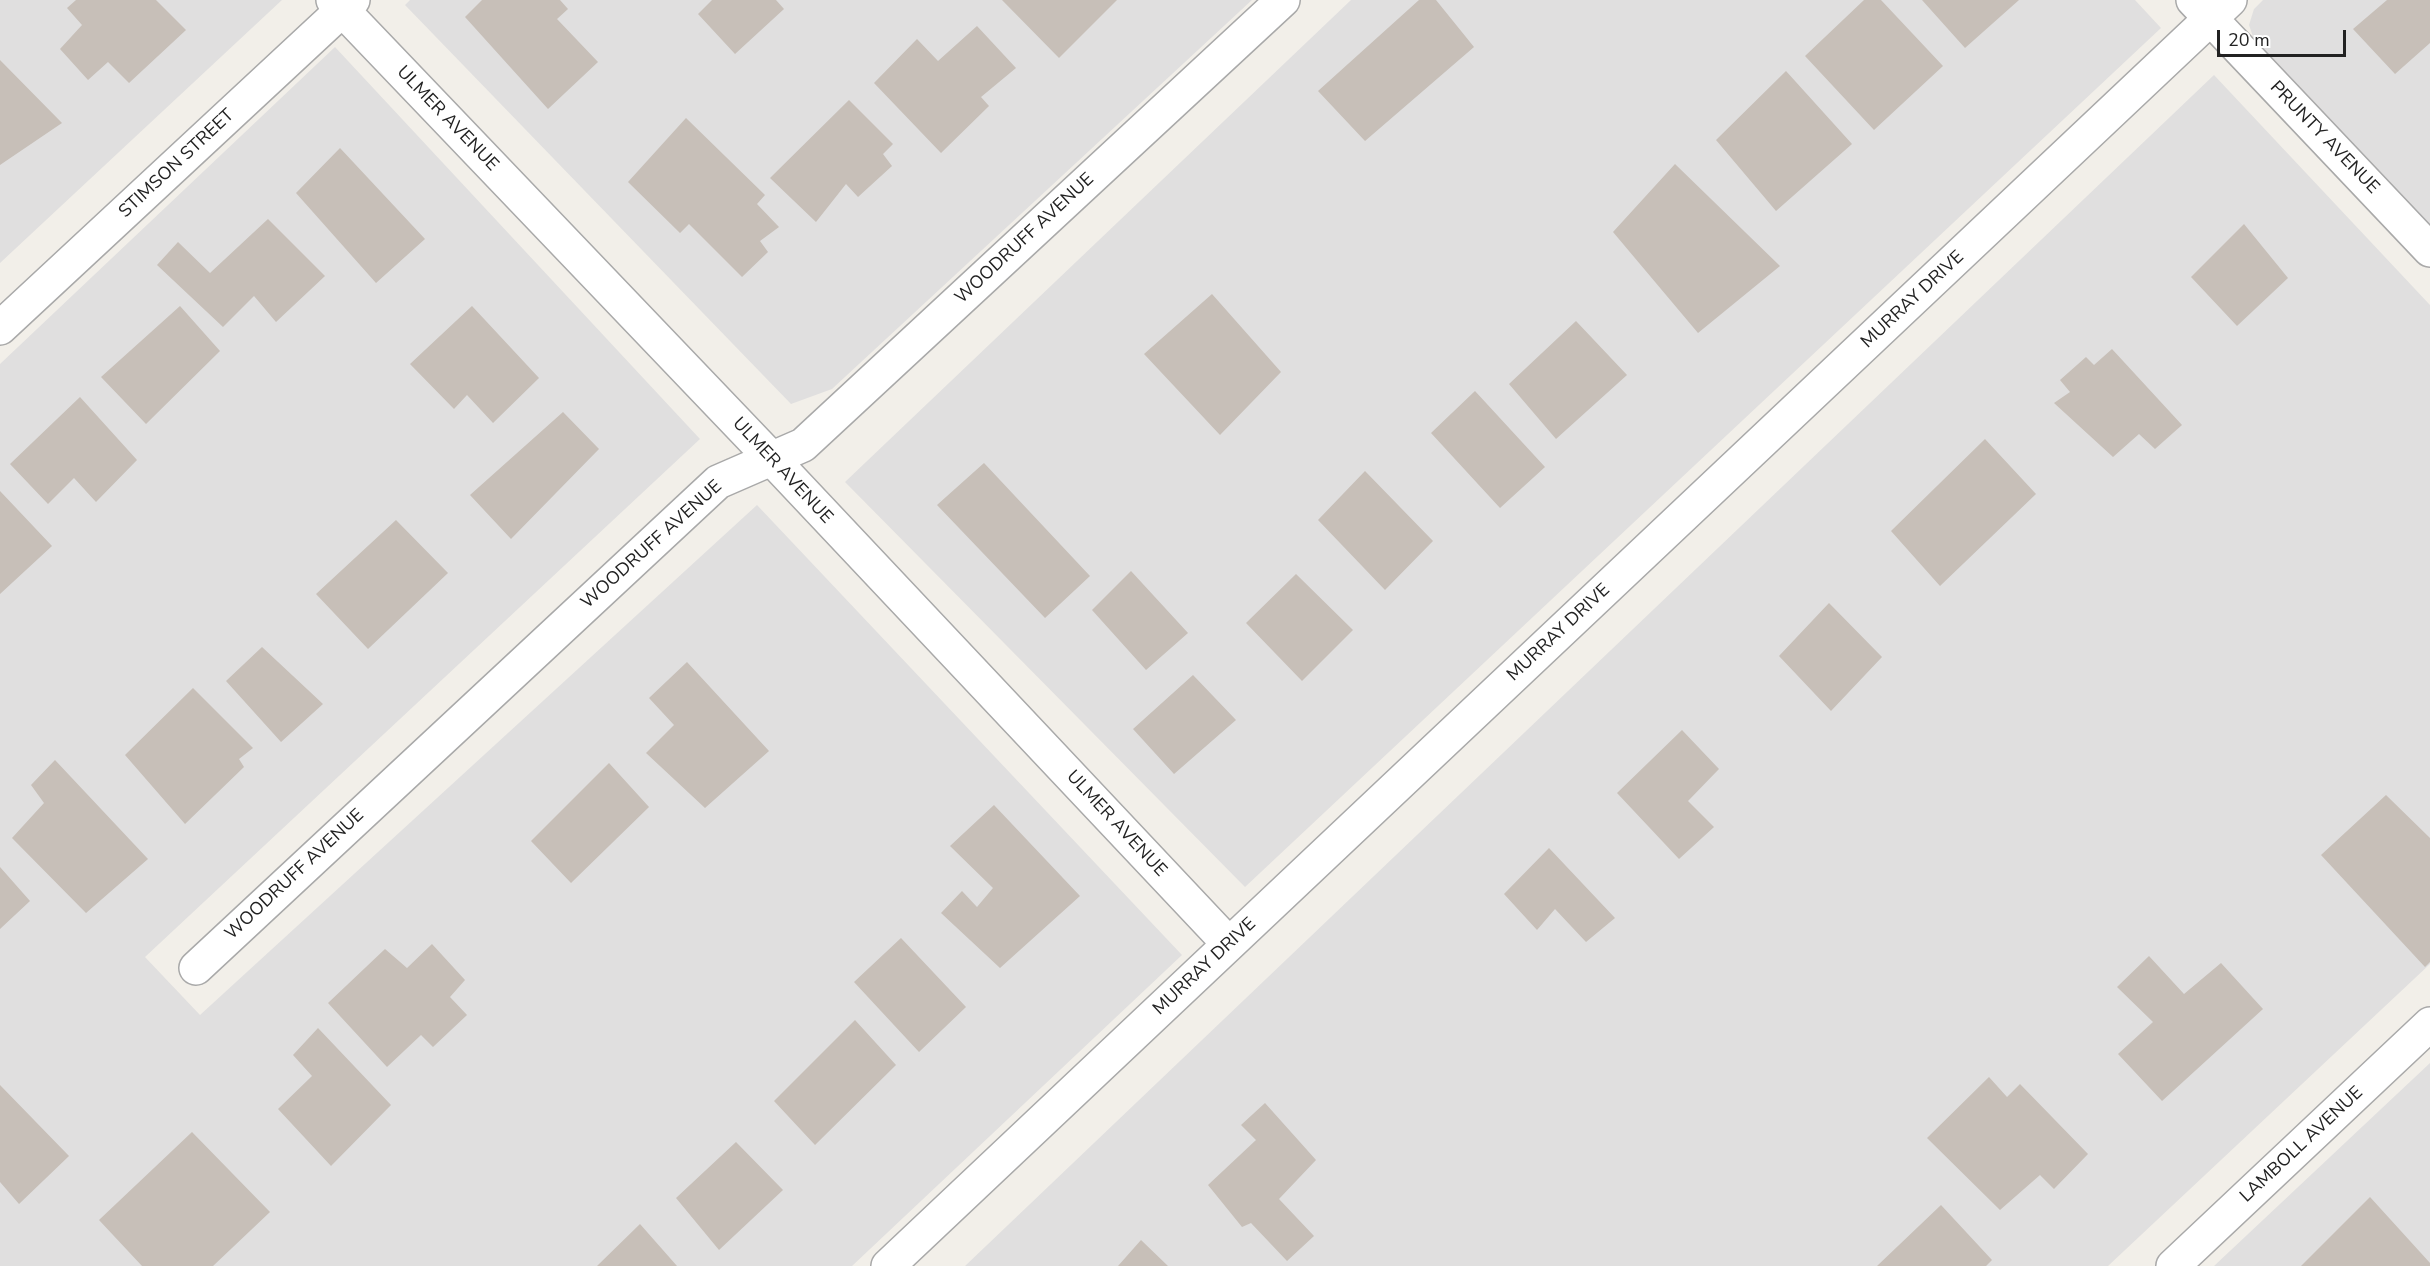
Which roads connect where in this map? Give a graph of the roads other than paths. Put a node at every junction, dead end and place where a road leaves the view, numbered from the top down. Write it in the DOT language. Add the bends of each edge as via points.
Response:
graph roads {
  1 [pos="1282,0"];
  2 [pos="343,3"];
  3 [pos="2211,6"];
  4 [pos="2430,250"];
  5 [pos="0,328"];
  6 [pos="771,458"];
  7 [pos="1229,944"];
  8 [pos="196,968"];
  9 [pos="2430,1024"];
  10 [pos="888,1266"];
  11 [pos="2173,1266"];
  1 -- 6 [label="street, WOODRUFF AVENUE" via="804,445"];
  2 -- 5 [label="street, STIMSON STREET"];
  2 -- 6 [label="street, ULMER AVENUE"];
  3 -- 4 [label="street, PRUNTY AVENUE"];
  3 -- 7 [label="street, MURRAY DRIVE"];
  6 -- 7 [label="street, ULMER AVENUE"];
  6 -- 8 [label="street, WOODRUFF AVENUE" via="718,482"];
  7 -- 10 [label="street, MURRAY DRIVE"];
  9 -- 11 [label="street, LAMBOLL AVENUE"];
}
